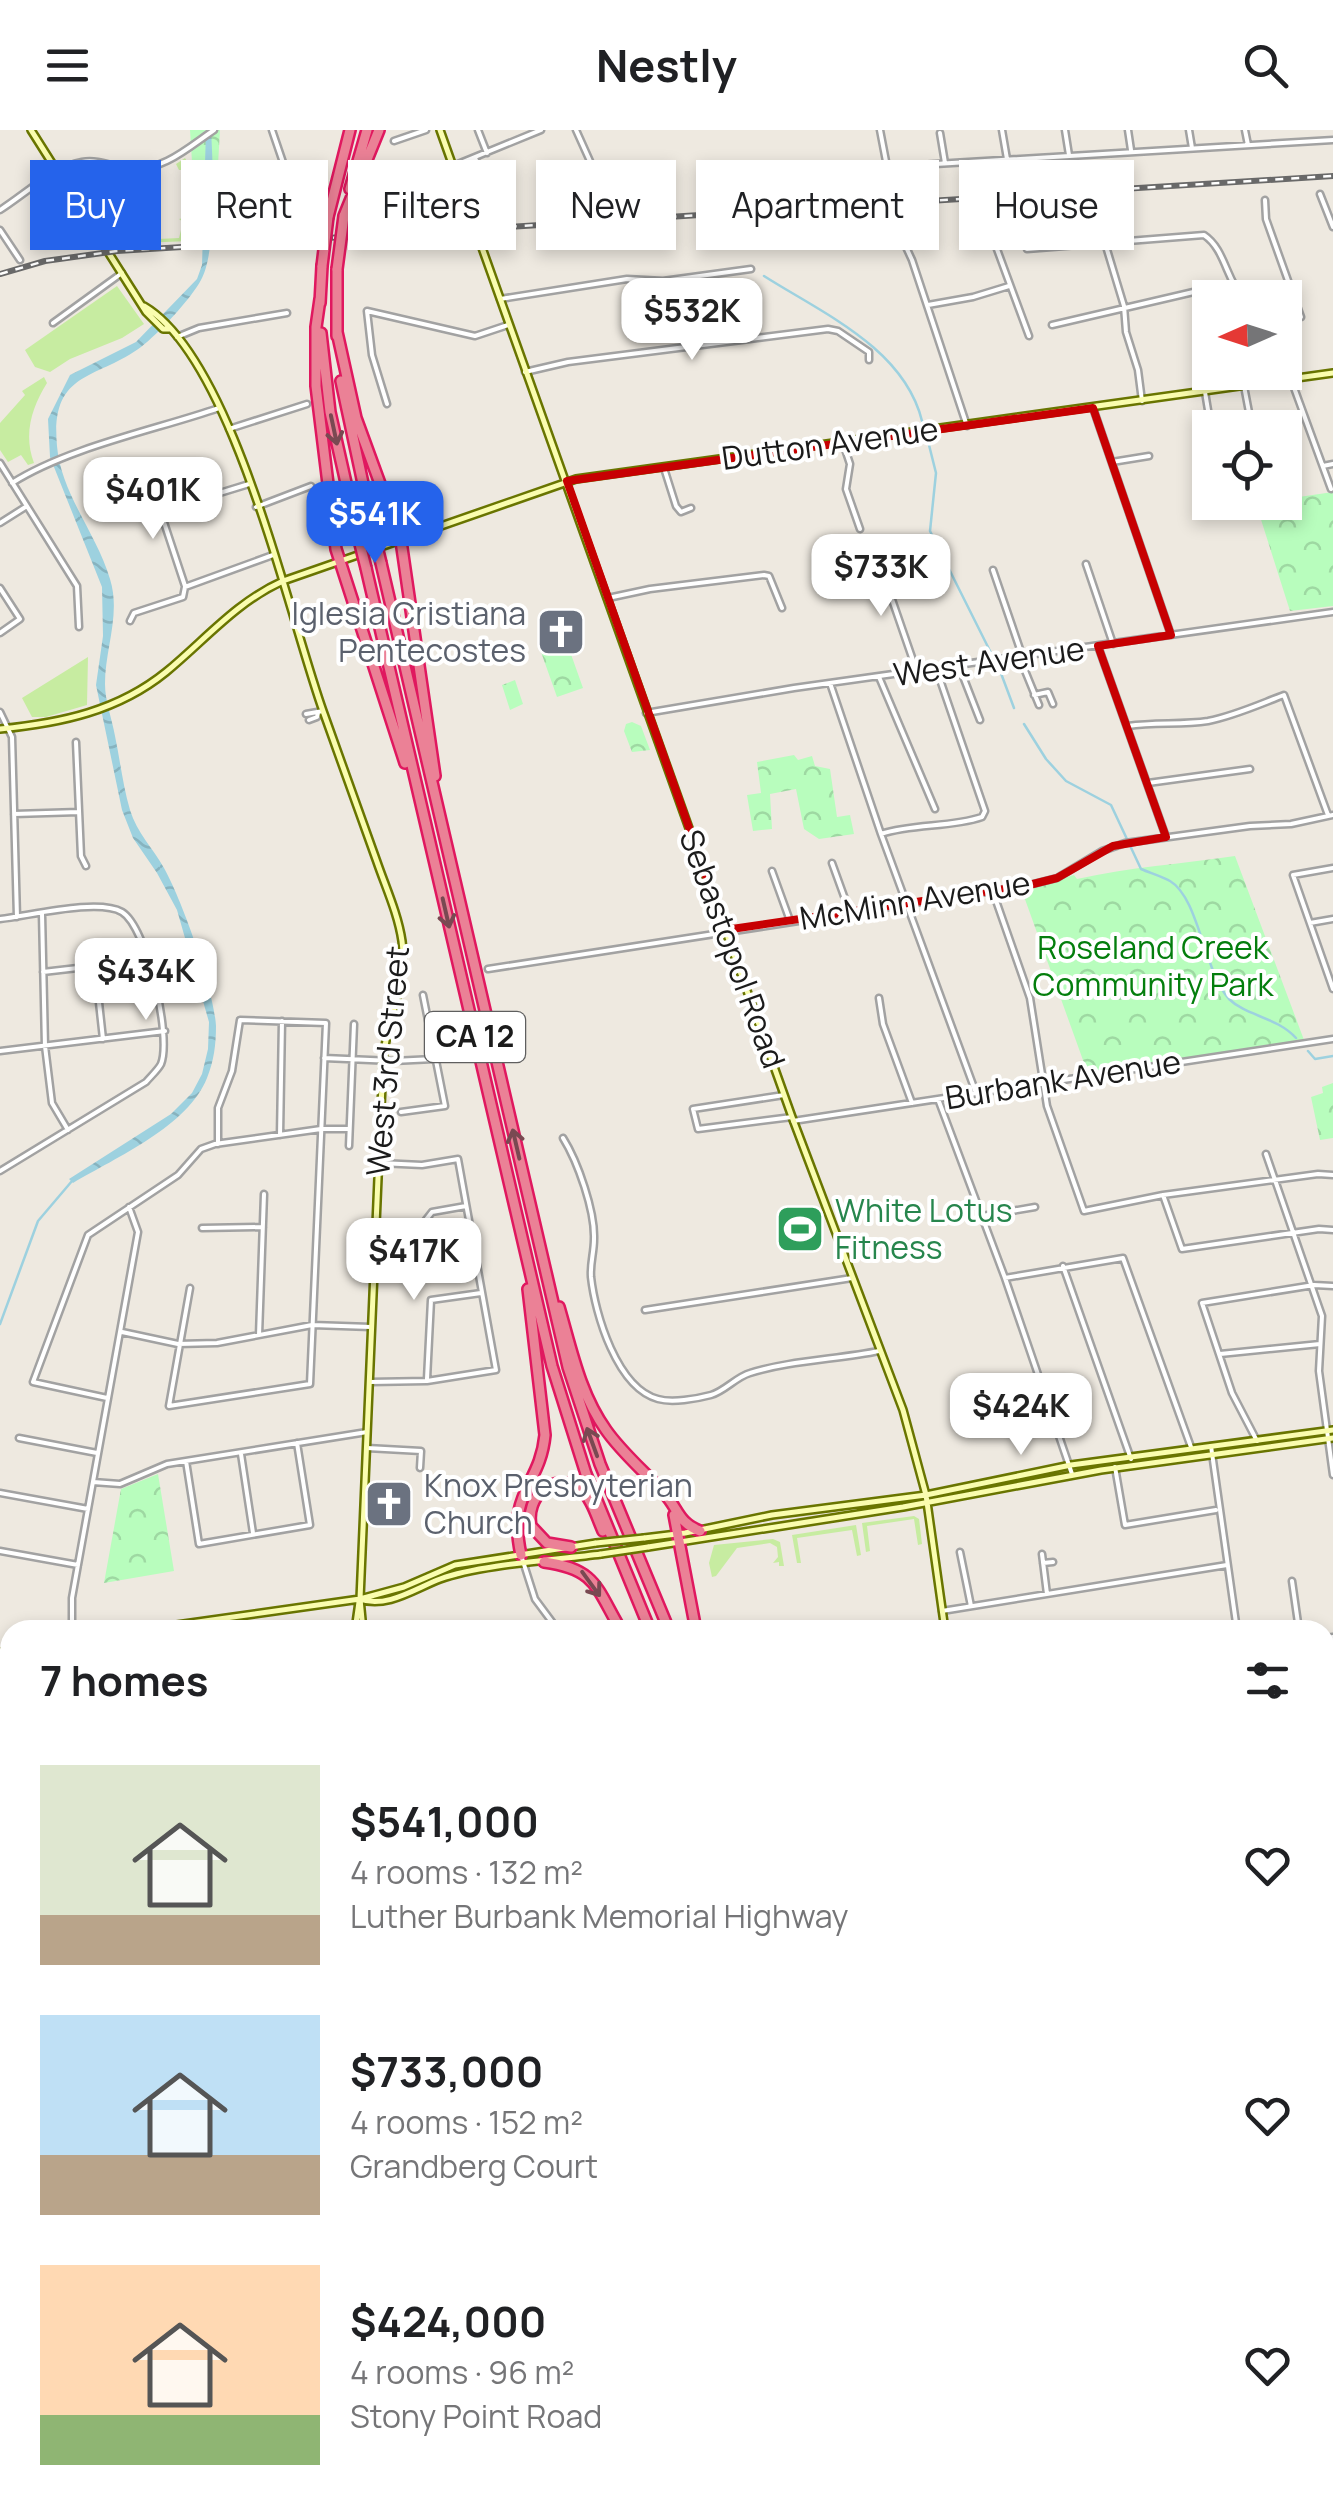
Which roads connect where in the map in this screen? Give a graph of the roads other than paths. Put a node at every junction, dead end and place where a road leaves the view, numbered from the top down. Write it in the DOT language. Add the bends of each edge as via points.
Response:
graph roads {
  1 [pos="31,130"];
  2 [pos="214,130"];
  3 [pos="272,130"];
  4 [pos="347,130"];
  5 [pos="367,130"];
  6 [pos="379,130"];
  7 [pos="426,130"];
  8 [pos="440,130"];
  9 [pos="478,130"];
  10 [pos="541,130"];
  11 [pos="576,130"];
  12 [pos="880,130"];
  13 [pos="1002,130"];
  14 [pos="1065,130"];
  15 [pos="1128,130"];
  16 [pos="1189,130"];
  17 [pos="1245,130"];
  18 [pos="1312,130"];
  19 [pos="526,133"];
  20 [pos="940,133"];
  21 [pos="394,140"];
  22 [pos="1333,140"];
  23 [pos="1314,141"];
  24 [pos="1248,145"];
  25 [pos="1192,148"];
  26 [pos="1131,152"];
  27 [pos="486,153"];
  28 [pos="1069,156"];
  29 [pos="475,158"];
  30 [pos="1007,159"];
  31 [pos="50,160"];
  32 [pos="282,160"];
  33 [pos="452,160"];
  34 [pos="470,160"];
  35 [pos="590,160"];
  36 [pos="885,160"];
  37 [pos="161,162"];
  38 [pos="945,162"];
  39 [pos="939,163"];
  40 [pos="30,190"];
  41 [pos="1320,194"];
  42 [pos="1264,200"];
  43 [pos="0,210"];
  44 [pos="344,216"];
  45 [pos="1333,227"];
  46 [pos="0,230"];
  47 [pos="1134,240"];
  48 [pos="107,250"];
  49 [pos="484,250"];
  50 [pos="907,250"];
  51 [pos="996,250"];
  52 [pos="1107,250"];
  53 [pos="20,260"];
  54 [pos="751,270"];
  55 [pos="122,273"];
  56 [pos="1231,280"];
  57 [pos="1288,280"];
  58 [pos="1009,286"];
  59 [pos="1192,292"];
  60 [pos="500,298"];
  61 [pos="320,299"];
  62 [pos="928,305"];
  63 [pos="1124,306"];
  64 [pos="286,313"];
  65 [pos="53,324"];
  66 [pos="1052,324"];
  67 [pos="508,325"];
  68 [pos="336,332"];
  69 [pos="1029,336"];
  70 [pos="178,337"];
  71 [pos="869,360"];
  72 [pos="525,372"];
  73 [pos="1333,373"];
  74 [pos="1302,378"];
  75 [pos="1218,390"];
  76 [pos="1294,390"];
  77 [pos="1205,392"];
  78 [pos="1142,401"];
  79 [pos="307,404"];
  80 [pos="387,404"];
  81 [pos="220,408"];
  82 [pos="1093,408"];
  83 [pos="1208,410"];
  84 [pos="967,426"];
  85 [pos="229,429"];
  86 [pos="842,441"];
  87 [pos="1149,456"];
  88 [pos="1112,462"];
  89 [pos="0,463"];
  90 [pos="1333,464"];
  91 [pos="1323,466"];
  92 [pos="664,468"];
  93 [pos="567,481"];
  94 [pos="12,483"];
  95 [pos="249,484"];
  96 [pos="152,486"];
  97 [pos="310,486"];
  98 [pos="1331,489"];
  99 [pos="27,506"];
  100 [pos="256,506"];
  101 [pos="691,508"];
  102 [pos="161,512"];
  103 [pos="0,523"];
  104 [pos="860,529"];
  105 [pos="400,538"];
  106 [pos="273,555"];
  107 [pos="877,556"];
  108 [pos="338,560"];
  109 [pos="1086,564"];
  110 [pos="993,570"];
  111 [pos="283,581"];
  112 [pos="185,587"];
  113 [pos="0,588"];
  114 [pos="608,598"];
  115 [pos="782,608"];
  116 [pos="1333,612"];
  117 [pos="130,621"];
  118 [pos="79,626"];
  119 [pos="0,633"];
  120 [pos="1172,635"];
  121 [pos="1113,644"];
  122 [pos="1098,646"];
  123 [pos="1020,656"];
  124 [pos="960,666"];
  125 [pos="936,668"];
  126 [pos="916,671"];
  127 [pos="879,677"];
  128 [pos="830,684"];
  129 [pos="1034,694"];
  130 [pos="1053,704"];
  131 [pos="1039,705"];
  132 [pos="0,712"];
  133 [pos="320,712"];
  134 [pos="646,712"];
  135 [pos="308,717"];
  136 [pos="980,720"];
  137 [pos="1128,726"];
  138 [pos="9,728"];
  139 [pos="0,729"];
  140 [pos="76,742"];
  141 [pos="1250,770"];
  142 [pos="1148,784"];
  143 [pos="935,809"];
  144 [pos="79,812"];
  145 [pos="14,814"];
  146 [pos="1330,815"];
  147 [pos="440,816"];
  148 [pos="424,818"];
  149 [pos="880,834"];
  150 [pos="1166,837"];
  151 [pos="832,863"];
  152 [pos="86,866"];
  153 [pos="1333,868"];
  154 [pos="772,871"];
  155 [pos="992,890"];
  156 [pos="906,903"];
  157 [pos="850,912"];
  158 [pos="42,914"];
  159 [pos="17,917"];
  160 [pos="0,919"];
  161 [pos="1333,919"];
  162 [pos="790,920"];
  163 [pos="1310,923"];
  164 [pos="726,930"];
  165 [pos="488,970"];
  166 [pos="43,972"];
  167 [pos="1333,989"];
  168 [pos="423,995"];
  169 [pos="879,998"];
  170 [pos="282,1021"];
  171 [pos="354,1024"];
  172 [pos="165,1031"];
  173 [pos="103,1039"];
  174 [pos="1333,1039"];
  175 [pos="45,1046"];
  176 [pos="0,1051"];
  177 [pos="324,1058"];
  178 [pos="352,1058"];
  179 [pos="434,1058"];
  180 [pos="383,1061"];
  181 [pos="1043,1083"];
  182 [pos="976,1094"];
  183 [pos="784,1095"];
  184 [pos="938,1099"];
  185 [pos="912,1103"];
  186 [pos="401,1112"];
  187 [pos="793,1119"];
  188 [pos="322,1129"];
  189 [pos="349,1129"];
  190 [pos="68,1130"];
  191 [pos="280,1135"];
  192 [pos="563,1138"];
  193 [pos="218,1144"];
  194 [pos="349,1146"];
  195 [pos="1266,1154"];
  196 [pos="378,1163"];
  197 [pos="0,1172"];
  198 [pos="1333,1175"];
  199 [pos="1274,1179"];
  200 [pos="264,1194"];
  201 [pos="1163,1195"];
  202 [pos="129,1206"];
  203 [pos="466,1206"];
  204 [pos="1034,1207"];
  205 [pos="982,1216"];
  206 [pos="263,1227"];
  207 [pos="202,1228"];
  208 [pos="1333,1230"];
  209 [pos="1293,1234"];
  210 [pos="538,1239"];
  211 [pos="426,1248"];
  212 [pos="526,1256"];
  213 [pos="1063,1266"];
  214 [pos="852,1278"];
  215 [pos="1005,1278"];
  216 [pos="1314,1286"];
  217 [pos="1333,1286"];
  218 [pos="190,1288"];
  219 [pos="482,1293"];
  220 [pos="644,1310"];
  221 [pos="312,1326"];
  222 [pos="371,1327"];
  223 [pos="122,1332"];
  224 [pos="259,1335"];
  225 [pos="178,1344"];
  226 [pos="1322,1344"];
  227 [pos="878,1352"];
  228 [pos="1220,1354"];
  229 [pos="427,1381"];
  230 [pos="370,1382"];
  231 [pos="107,1398"];
  232 [pos="368,1432"];
  233 [pos="1330,1434"];
  234 [pos="19,1438"];
  235 [pos="1258,1441"];
  236 [pos="298,1443"];
  237 [pos="1211,1446"];
  238 [pos="1191,1447"];
  239 [pos="367,1448"];
  240 [pos="97,1452"];
  241 [pos="241,1454"];
  242 [pos="1212,1454"];
  243 [pos="1130,1456"];
  244 [pos="186,1461"];
  245 [pos="1070,1465"];
  246 [pos="1131,1465"];
  247 [pos="420,1468"];
  248 [pos="1115,1468"];
  249 [pos="1072,1474"];
  250 [pos="1333,1475"];
  251 [pos="1015,1477"];
  252 [pos="652,1481"];
  253 [pos="94,1482"];
  254 [pos="993,1491"];
  255 [pos="0,1493"];
  256 [pos="926,1494"];
  257 [pos="928,1503"];
  258 [pos="88,1509"];
  259 [pos="1218,1510"];
  260 [pos="700,1530"];
  261 [pos="253,1534"];
  262 [pos="679,1538"];
  263 [pos="571,1547"];
  264 [pos="0,1552"];
  265 [pos="960,1552"];
  266 [pos="1042,1554"];
  267 [pos="523,1560"];
  268 [pos="544,1562"];
  269 [pos="1053,1562"];
  270 [pos="1043,1563"];
  271 [pos="1227,1565"];
  272 [pos="78,1566"];
  273 [pos="1292,1581"];
  274 [pos="633,1588"];
  275 [pos="1047,1594"];
  276 [pos="360,1599"];
  277 [pos="971,1606"];
  278 [pos="942,1611"];
  279 [pos="72,1620"];
  280 [pos="212,1620"];
  281 [pos="355,1620"];
  282 [pos="362,1620"];
  283 [pos="551,1620"];
  284 [pos="615,1620"];
  285 [pos="646,1620"];
  286 [pos="665,1620"];
  287 [pos="694,1620"];
  288 [pos="943,1620"];
  289 [pos="1235,1620"];
  290 [pos="1298,1620"];
  1 -- 31 [label="main road, West 3rd Street"];
  2 -- 37 [label="street"];
  3 -- 32 [label="street"];
  4 -- 61 [label="highway, CA 12, bridge" via="328,216"];
  5 -- 44 [label="highway, CA 12"];
  6 -- 44 [label="highway"];
  7 -- 21 [label="street"];
  8 -- 33 [label="main road, Sebastopol Road"];
  9 -- 27 [label="street"];
  10 -- 19 [label="street"];
  11 -- 35 [label="street"];
  12 -- 36 [label="street"];
  13 -- 30 [label="street"];
  14 -- 28 [label="street"];
  15 -- 26 [label="street"];
  16 -- 25 [label="street"];
  17 -- 24 [label="street"];
  18 -- 23 [label="street"];
  19 -- 27 [label="street"];
  20 -- 38 [label="street"];
  22 -- 23 [label="street"];
  23 -- 24 [label="street"];
  24 -- 25 [label="street"];
  25 -- 26 [label="street"];
  26 -- 28 [label="street"];
  27 -- 29 [label="street"];
  28 -- 30 [label="street"];
  29 -- 34 [label="street"];
  30 -- 38 [label="street"];
  38 -- 39 [label="street"];
  40 -- 43 [label="street"];
  41 -- 45 [label="street"];
  42 -- 57 [label="street"];
  44 -- 68 [label="highway, CA 12, bridge"];
  46 -- 53 [label="street"];
  47 -- 56 [label="street" via="1204,234"];
  48 -- 55 [label="main road, West 3rd Street"];
  49 -- 60 [label="main road, Sebastopol Road"];
  50 -- 62 [label="street"];
  51 -- 58 [label="street"];
  52 -- 63 [label="street"];
  54 -- 60 [label="street"];
  55 -- 65 [label="street"];
  55 -- 70 [label="main road, West 3rd Street" via="144,306"];
  58 -- 62 [label="street"];
  58 -- 69 [label="street"];
  59 -- 63 [label="street"];
  60 -- 67 [label="main road, Sebastopol Road"];
  61 -- 108 [label="highway" via="317,408"];
  61 -- 148 [label="highway, CA 12, one-way, bridge" via="326,387"];
  62 -- 84 [label="street"];
  63 -- 66 [label="street"];
  63 -- 78 [label="street"];
  64 -- 70 [label="street"];
  67 -- 72 [label="main road, Sebastopol Road"];
  67 -- 80 [label="street" via="475,336 367,310"];
  68 -- 105 [label="highway" via="356,418"];
  68 -- 147 [label="highway, CA 12, bridge" via="346,410"];
  70 -- 81 [label="main road, West 3rd Street"];
  71 -- 72 [label="street" via="869,352 828,329"];
  72 -- 93 [label="main road, Sebastopol Road"];
  73 -- 74 [label="main road, Dutton Avenue"];
  75 -- 77 [label="main road, Dutton Avenue"];
  76 -- 91 [label="street"];
  77 -- 78 [label="main road, Dutton Avenue"];
  77 -- 83 [label="street"];
  78 -- 82 [label="main road, Dutton Avenue"];
  79 -- 85 [label="street"];
  81 -- 85 [label="main road, West 3rd Street"];
  81 -- 94 [label="street" via="136,432"];
  82 -- 84 [label="main road, Dutton Avenue"];
  82 -- 88 [label="street"];
  84 -- 86 [label="main road, Dutton Avenue"];
  85 -- 95 [label="main road, West 3rd Street"];
  86 -- 92 [label="main road, Dutton Avenue"];
  86 -- 104 [label="street" via="850,464 846,489"];
  87 -- 88 [label="street"];
  88 -- 120 [label="street"];
  89 -- 94 [label="street"];
  90 -- 91 [label="street"];
  91 -- 98 [label="street"];
  92 -- 93 [label="main road, Dutton Avenue"];
  92 -- 101 [label="street" via="676,506 682,512"];
  93 -- 105 [label="main road, Dutton Avenue"];
  93 -- 114 [label="main road, Sebastopol Road"];
  94 -- 99 [label="street"];
  95 -- 100 [label="main road, West 3rd Street"];
  95 -- 102 [label="street"];
  96 -- 102 [label="street"];
  97 -- 100 [label="street"];
  99 -- 103 [label="street"];
  99 -- 118 [label="street" via="77,586"];
  100 -- 106 [label="main road, West 3rd Street"];
  102 -- 112 [label="street"];
  105 -- 108 [label="main road, Dutton Avenue"];
  105 -- 147 [label="highway"];
  106 -- 111 [label="main road, West 3rd Street"];
  106 -- 112 [label="street"];
  107 -- 126 [label="street"];
  108 -- 111 [label="main road, Dutton Avenue"];
  108 -- 148 [label="highway"];
  109 -- 121 [label="street"];
  110 -- 123 [label="street"];
  111 -- 133 [label="main road, West 3rd Street"];
  111 -- 138 [label="main road, Dutton Avenue" via="240,606 165,673 124,699 85,715"];
  112 -- 117 [label="street" via="183,597 134,612"];
  113 -- 119 [label="street" via="20,619"];
  114 -- 115 [label="street" via="764,575"];
  114 -- 134 [label="main road, Sebastopol Road"];
  116 -- 120 [label="street, West Avenue"];
  120 -- 121 [label="street, West Avenue"];
  121 -- 122 [label="street, West Avenue"];
  122 -- 123 [label="street, West Avenue"];
  122 -- 137 [label="street"];
  123 -- 124 [label="street, West Avenue"];
  123 -- 129 [label="street"];
  124 -- 125 [label="street, West Avenue"];
  124 -- 136 [label="street"];
  125 -- 126 [label="street, West Avenue"];
  125 -- 149 [label="street" via="985,810 944,826"];
  126 -- 127 [label="street, West Avenue"];
  127 -- 128 [label="street, West Avenue"];
  127 -- 143 [label="street"];
  128 -- 134 [label="street, West Avenue"];
  128 -- 149 [label="street"];
  129 -- 130 [label="street" via="1048,692"];
  129 -- 131 [label="street"];
  132 -- 138 [label="street"];
  133 -- 135 [label="street"];
  133 -- 180 [label="main road, West 3rd Street" via="402,938 400,990"];
  134 -- 164 [label="main road, Sebastopol Road"];
  137 -- 142 [label="street"];
  137 -- 146 [label="street" via="1214,720 1284,695"];
  138 -- 139 [label="main road, Dutton Avenue"];
  138 -- 145 [label="street"];
  140 -- 144 [label="street"];
  141 -- 142 [label="street"];
  142 -- 150 [label="street"];
  144 -- 145 [label="street"];
  144 -- 152 [label="street"];
  145 -- 159 [label="street"];
  146 -- 150 [label="street, McMinn Avenue"];
  210 -- 147 [label="highway, CA 12, one-way"];
  148 -- 212 [label="highway, CA 12, one-way"];
  149 -- 156 [label="street"];
  150 -- 155 [label="street, McMinn Avenue" via="1125,842 1057,878"];
  151 -- 157 [label="street"];
  153 -- 163 [label="street" via="1292,874"];
  154 -- 162 [label="street"];
  155 -- 156 [label="street, McMinn Avenue"];
  155 -- 181 [label="street" via="1030,998"];
  156 -- 157 [label="street, McMinn Avenue"];
  156 -- 182 [label="street"];
  157 -- 162 [label="street, McMinn Avenue"];
  158 -- 159 [label="street"];
  158 -- 166 [label="street"];
  158 -- 172 [label="street" via="94,906 120,910 131,920"];
  159 -- 160 [label="street"];
  161 -- 163 [label="street"];
  162 -- 164 [label="street, McMinn Avenue"];
  163 -- 167 [label="street"];
  164 -- 165 [label="street, McMinn Avenue"];
  164 -- 183 [label="main road, Sebastopol Road"];
  166 -- 173 [label="street" via="94,966"];
  166 -- 175 [label="street"];
  168 -- 179 [label="street"];
  169 -- 185 [label="street"];
  170 -- 177 [label="street" via="326,1024"];
  170 -- 191 [label="street"];
  170 -- 193 [label="street" via="240,1020 218,1108"];
  171 -- 178 [label="street"];
  172 -- 173 [label="street"];
  172 -- 190 [label="street" via="160,1064 146,1082"];
  173 -- 175 [label="street"];
  174 -- 181 [label="street, Burbank Avenue"];
  175 -- 176 [label="street"];
  175 -- 190 [label="street" via="52,1103"];
  177 -- 178 [label="street"];
  177 -- 188 [label="street"];
  178 -- 180 [label="street"];
  178 -- 189 [label="street"];
  179 -- 180 [label="street"];
  179 -- 186 [label="street" via="444,1106"];
  180 -- 196 [label="main road, West 3rd Street"];
  181 -- 182 [label="street, Burbank Avenue"];
  181 -- 201 [label="street" via="1084,1211"];
  182 -- 184 [label="street, Burbank Avenue"];
  183 -- 187 [label="main road, Sebastopol Road"];
  183 -- 187 [label="street, Burbank Avenue" via="693,1109 700,1130"];
  184 -- 185 [label="street, Burbank Avenue"];
  184 -- 205 [label="street"];
  185 -- 187 [label="street, Burbank Avenue"];
  187 -- 214 [label="main road, Sebastopol Road"];
  188 -- 189 [label="street"];
  188 -- 191 [label="street"];
  188 -- 221 [label="street"];
  189 -- 194 [label="street"];
  190 -- 197 [label="street"];
  191 -- 193 [label="street"];
  192 -- 227 [label="street" via="576,1160 594,1234 592,1281 607,1342 643,1392 663,1400 705,1396 751,1372"];
  193 -- 202 [label="street" via="201,1149 178,1175"];
  195 -- 199 [label="street"];
  196 -- 203 [label="street" via="458,1160"];
  196 -- 222 [label="main road, West 3rd Street"];
  198 -- 199 [label="street"];
  199 -- 201 [label="street"];
  199 -- 209 [label="street"];
  200 -- 206 [label="street"];
  201 -- 209 [label="street" via="1182,1249"];
  202 -- 223 [label="street" via="138,1232"];
  202 -- 231 [label="street" via="88,1235 33,1382"];
  203 -- 211 [label="street" via="432,1212 425,1221"];
  203 -- 219 [label="street"];
  204 -- 205 [label="street"];
  205 -- 215 [label="street"];
  206 -- 207 [label="street"];
  206 -- 224 [label="street"];
  208 -- 209 [label="street"];
  209 -- 216 [label="street"];
  210 -- 252 [label="highway" via="591,1406"];
  286 -- 210 [label="highway, CA 12, one-way" via="589,1433"];
  212 -- 267 [label="highway" via="545,1435 518,1508"];
  212 -- 274 [label="highway, CA 12" via="566,1415"];
  213 -- 215 [label="street"];
  213 -- 238 [label="street" via="1123,1258"];
  213 -- 243 [label="street"];
  214 -- 220 [label="street"];
  214 -- 227 [label="main road, Sebastopol Road"];
  215 -- 245 [label="street"];
  216 -- 217 [label="street"];
  216 -- 226 [label="street"];
  216 -- 228 [label="street" via="1202,1303"];
  218 -- 225 [label="street"];
  219 -- 229 [label="street" via="431,1300"];
  219 -- 229 [label="street" via="496,1370"];
  221 -- 222 [label="street"];
  221 -- 224 [label="street"];
  221 -- 225 [label="street" via="310,1384 168,1406"];
  222 -- 230 [label="main road, West 3rd Street"];
  223 -- 225 [label="street"];
  223 -- 231 [label="street"];
  224 -- 225 [label="street"];
  226 -- 228 [label="street"];
  226 -- 233 [label="street" via="1319,1371"];
  227 -- 256 [label="main road, Sebastopol Road"];
  228 -- 235 [label="street" via="1232,1394"];
  229 -- 230 [label="street"];
  230 -- 232 [label="main road, West 3rd Street"];
  231 -- 240 [label="street"];
  232 -- 236 [label="street"];
  232 -- 239 [label="main road, West 3rd Street"];
  233 -- 235 [label="main road"];
  233 -- 242 [label="main road"];
  233 -- 250 [label="street"];
  234 -- 240 [label="street"];
  235 -- 237 [label="main road"];
  236 -- 241 [label="street"];
  236 -- 261 [label="street" via="310,1525"];
  237 -- 238 [label="main road"];
  237 -- 242 [label="street"];
  238 -- 243 [label="main road"];
  239 -- 247 [label="street" via="421,1451"];
  239 -- 276 [label="main road, West 3rd Street"];
  240 -- 253 [label="street"];
  241 -- 244 [label="street"];
  241 -- 261 [label="street"];
  242 -- 246 [label="main road"];
  242 -- 259 [label="street"];
  243 -- 245 [label="main road"];
  243 -- 246 [label="street"];
  244 -- 253 [label="street" via="120,1484"];
  244 -- 261 [label="street" via="199,1544"];
  245 -- 249 [label="street"];
  245 -- 251 [label="main road"];
  246 -- 248 [label="main road"];
  248 -- 249 [label="main road"];
  248 -- 259 [label="street" via="1125,1524"];
  249 -- 254 [label="main road"];
  251 -- 254 [label="main road"];
  251 -- 256 [label="main road"];
  252 -- 260 [label="highway" via="681,1520"];
  252 -- 262 [label="highway" via="671,1508"];
  253 -- 258 [label="street"];
  254 -- 257 [label="main road"];
  255 -- 258 [label="street"];
  256 -- 257 [label="main road, Sebastopol Road"];
  256 -- 260 [label="main road"];
  257 -- 262 [label="main road"];
  257 -- 278 [label="main road, Sebastopol Road"];
  258 -- 272 [label="street"];
  259 -- 271 [label="street"];
  260 -- 262 [label="main road"];
  262 -- 263 [label="main road, bridge"];
  262 -- 268 [label="main road, bridge"];
  262 -- 287 [label="highway"];
  263 -- 267 [label="main road"];
  263 -- 274 [label="highway" via="547,1543 531,1526 531,1504 549,1486 567,1484 586,1496"];
  264 -- 272 [label="street"];
  265 -- 277 [label="street"];
  266 -- 270 [label="street"];
  267 -- 268 [label="main road"];
  267 -- 276 [label="main road" via="451,1566"];
  267 -- 283 [label="street" via="535,1599"];
  268 -- 284 [label="highway, one-way" via="586,1574"];
  269 -- 270 [label="street"];
  270 -- 275 [label="street"];
  271 -- 275 [label="street"];
  271 -- 289 [label="street"];
  272 -- 279 [label="street"];
  273 -- 290 [label="street"];
  274 -- 285 [label="highway, CA 12"];
  275 -- 277 [label="street"];
  276 -- 280 [label="main road"];
  276 -- 281 [label="main road, West 3rd Street"];
  276 -- 282 [label="main road, West 3rd Street"];
  277 -- 278 [label="street"];
  278 -- 288 [label="main road, Sebastopol Road"];
}
